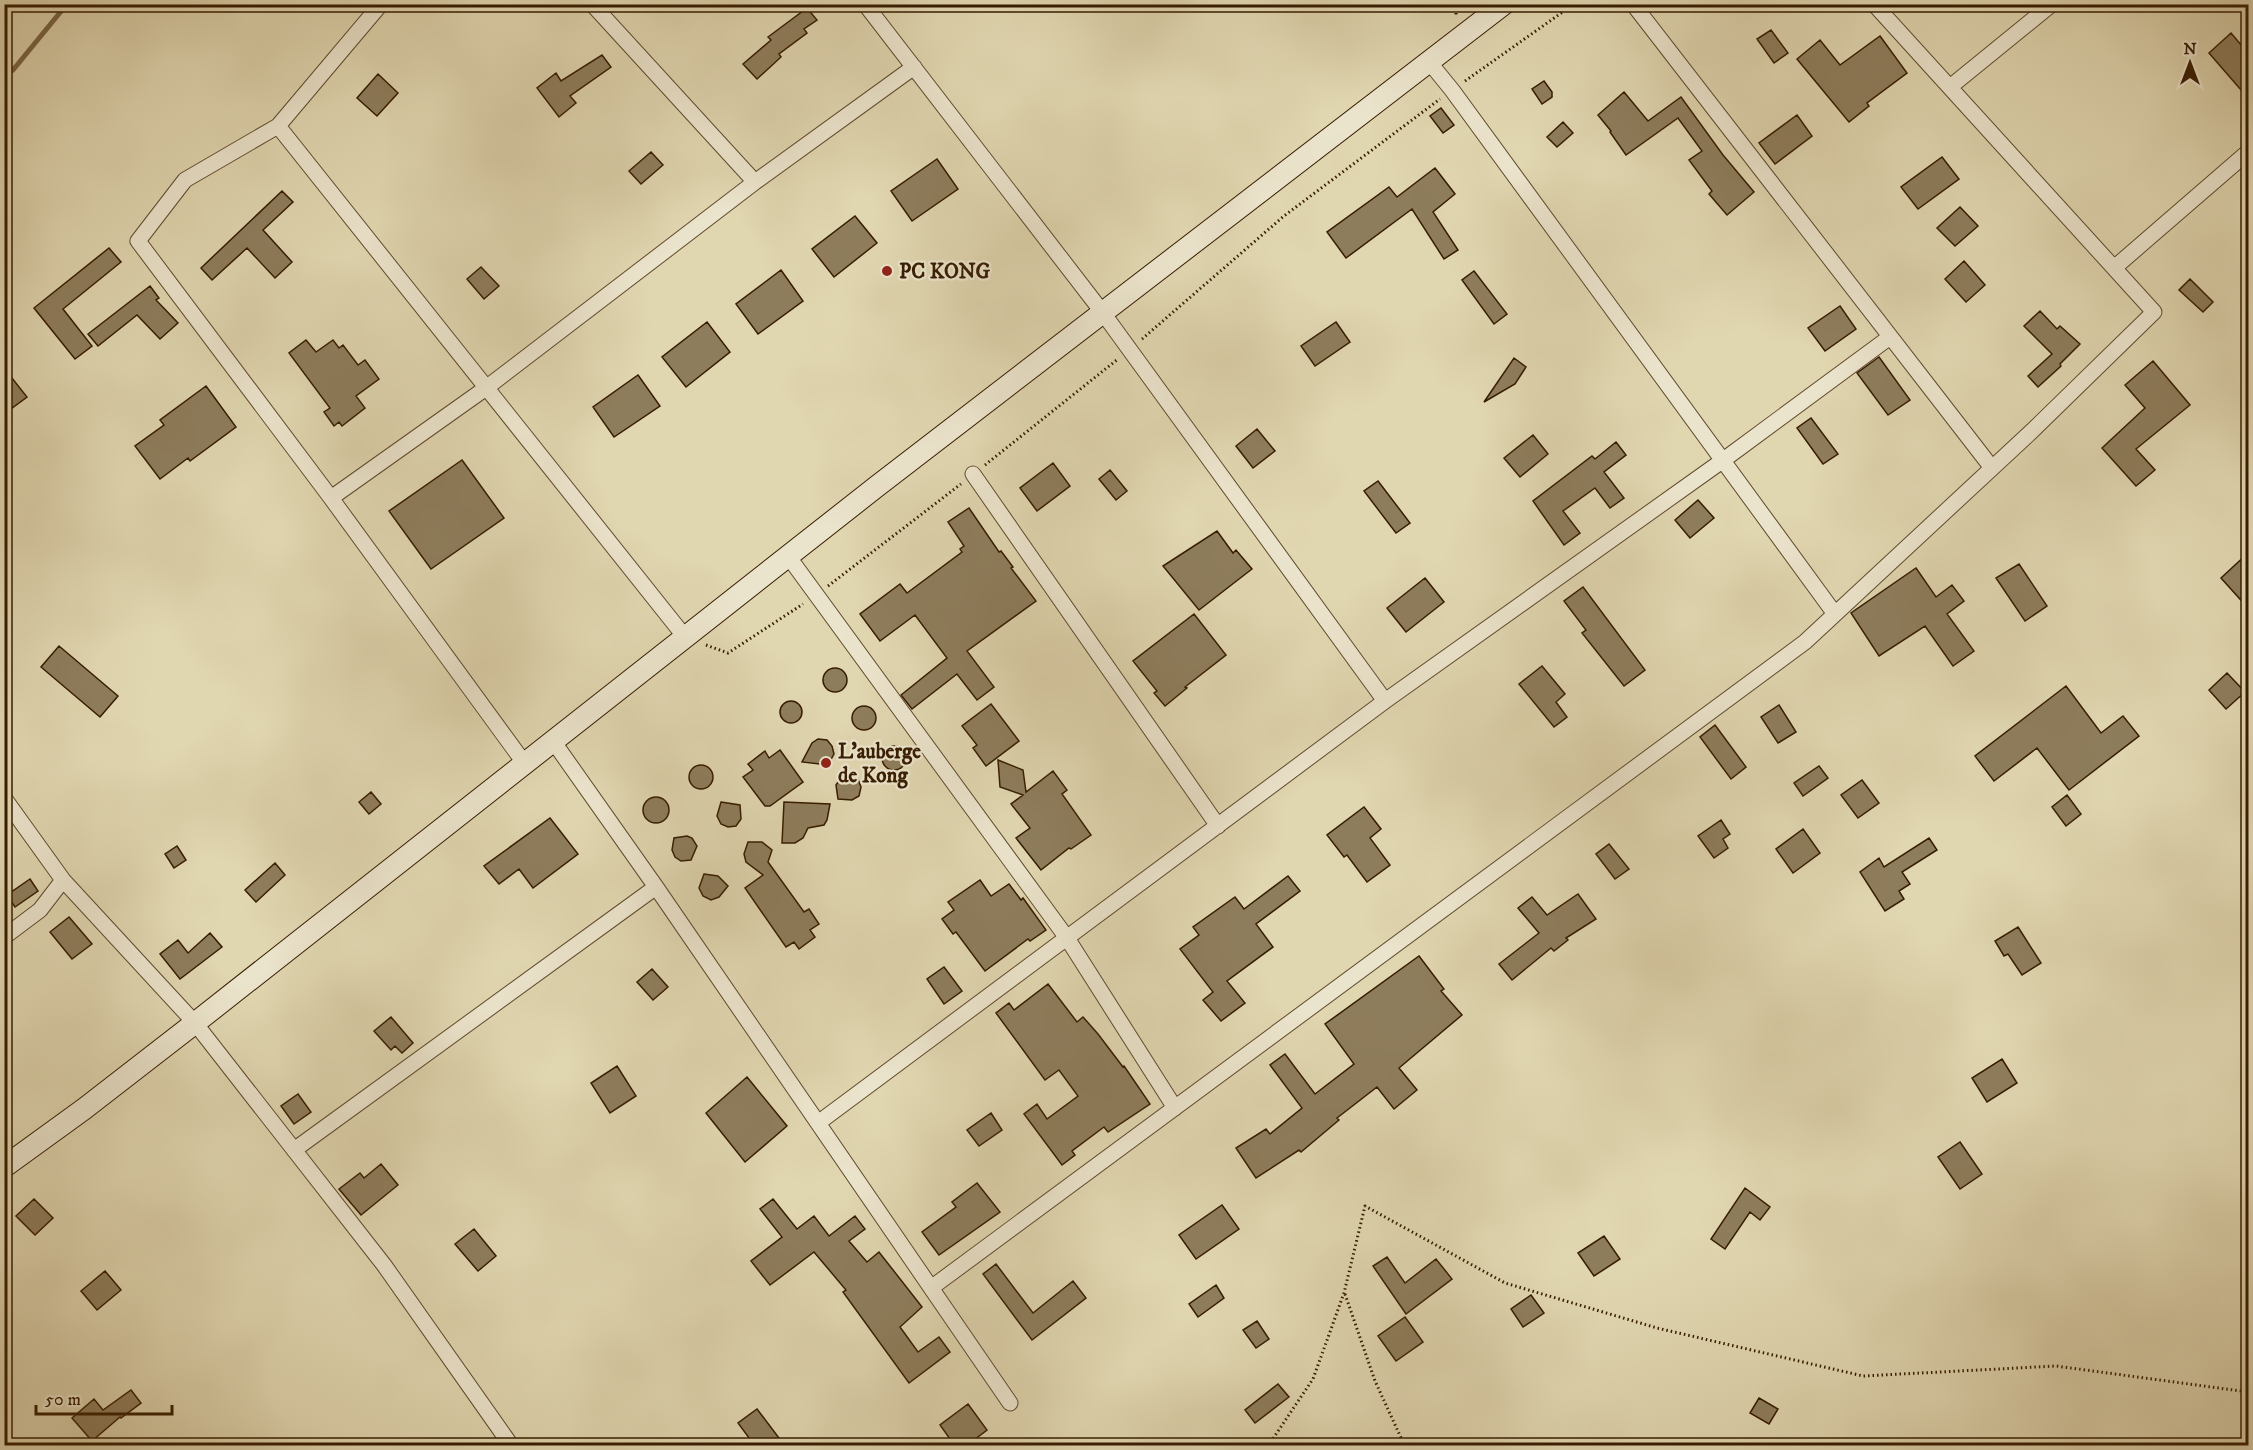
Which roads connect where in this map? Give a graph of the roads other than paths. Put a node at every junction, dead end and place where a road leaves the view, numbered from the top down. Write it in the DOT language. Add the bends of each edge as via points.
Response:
graph roads {
  1 [pos="381,4"];
  2 [pos="591,4"];
  3 [pos="865,4"];
  4 [pos="1504,4"];
  5 [pos="1633,4"];
  6 [pos="1874,4"];
  7 [pos="2052,4"];
  8 [pos="1430,63"];
  9 [pos="914,67"];
  10 [pos="1950,87"];
  11 [pos="278,126"];
  12 [pos="2248,152"];
  13 [pos="755,182"];
  14 [pos="2114,268"];
  15 [pos="1103,313"];
  16 [pos="1890,337"];
  17 [pos="486,388"];
  18 [pos="1722,461"];
  19 [pos="1992,468"];
  20 [pos="973,474"];
  21 [pos="331,498"];
  22 [pos="788,556"];
  23 [pos="1835,614"];
  24 [pos="685,638"];
  25 [pos="1385,701"];
  26 [pos="553,741"];
  27 [pos="525,764"];
  28 [pos="4,798"];
  29 [pos="1218,825"];
  30 [pos="63,880"];
  31 [pos="656,887"];
  32 [pos="4,937"];
  33 [pos="1067,938"];
  34 [pos="195,1023"];
  35 [pos="1175,1108"];
  36 [pos="818,1123"];
  37 [pos="294,1150"];
  38 [pos="4,1167"];
  39 [pos="932,1288"];
  40 [pos="1011,1403"];
  41 [pos="508,1441"];
  1 -- 11 [label="street"];
  2 -- 13 [label="street"];
  3 -- 9 [label="street"];
  4 -- 8 [label="main road"];
  5 -- 16 [label="street"];
  6 -- 10 [label="street"];
  7 -- 10 [label="street"];
  8 -- 15 [label="main road"];
  8 -- 18 [label="street"];
  9 -- 13 [label="street"];
  9 -- 15 [label="street"];
  10 -- 14 [label="street"];
  11 -- 17 [label="street"];
  11 -- 21 [label="street" via="185,180 138,241"];
  12 -- 14 [label="street"];
  13 -- 17 [label="street"];
  14 -- 19 [label="street" via="2154,312"];
  15 -- 22 [label="main road"];
  15 -- 25 [label="street"];
  16 -- 18 [label="street"];
  16 -- 19 [label="street"];
  17 -- 21 [label="street"];
  17 -- 24 [label="street"];
  18 -- 23 [label="street"];
  18 -- 25 [label="street"];
  19 -- 23 [label="street"];
  20 -- 29 [label="street"];
  21 -- 27 [label="street"];
  22 -- 24 [label="main road"];
  22 -- 33 [label="street"];
  23 -- 35 [label="street" via="1805,642"];
  24 -- 26 [label="main road"];
  25 -- 29 [label="street"];
  26 -- 27 [label="main road"];
  26 -- 31 [label="street"];
  27 -- 34 [label="main road"];
  28 -- 30 [label="street"];
  29 -- 33 [label="street"];
  30 -- 32 [label="street" via="40,910"];
  30 -- 34 [label="street"];
  31 -- 36 [label="street"];
  31 -- 37 [label="street"];
  33 -- 35 [label="street"];
  33 -- 36 [label="street"];
  34 -- 37 [label="street"];
  34 -- 38 [label="main road"];
  35 -- 39 [label="street"];
  36 -- 39 [label="street"];
  37 -- 41 [label="street" via="384,1265"];
  39 -- 40 [label="street"];
}
